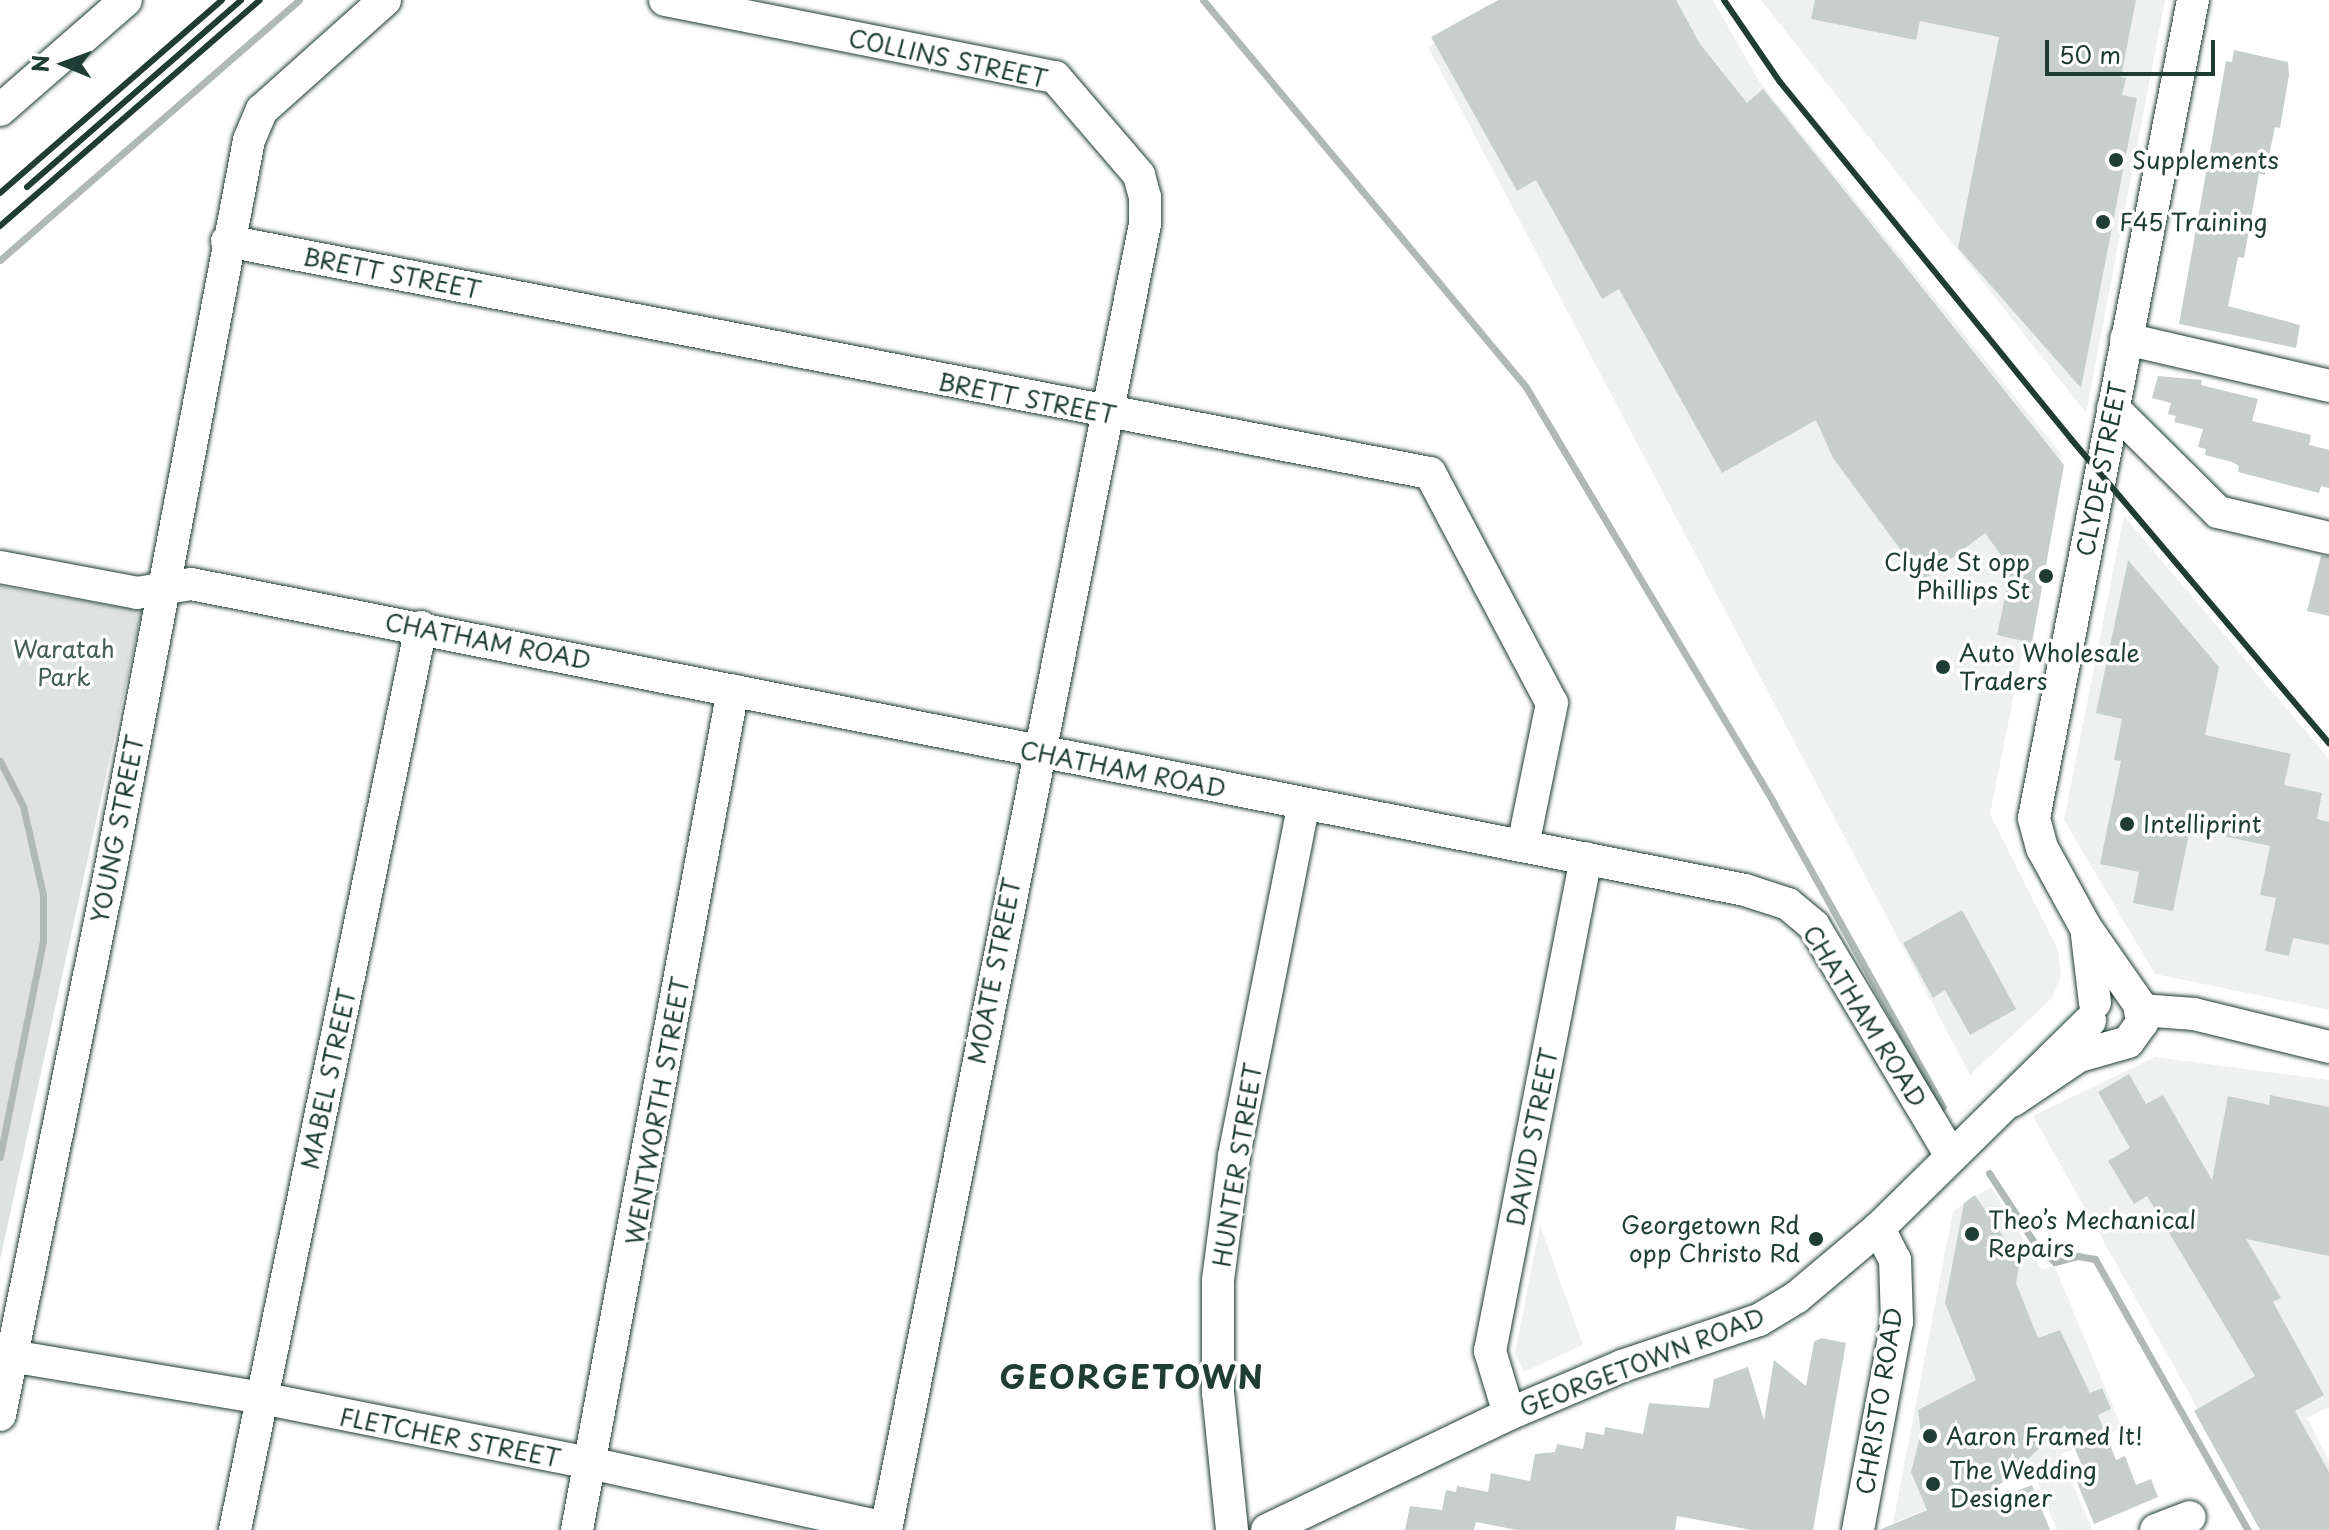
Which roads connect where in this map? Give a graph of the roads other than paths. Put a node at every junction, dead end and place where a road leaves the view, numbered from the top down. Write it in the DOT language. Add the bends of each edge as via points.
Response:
graph roads {
  1 [pos="126,0"];
  2 [pos="385,0"];
  3 [pos="665,0"];
  4 [pos="2193,0"];
  5 [pos="0,110"];
  6 [pos="227,241"];
  7 [pos="2126,339"];
  8 [pos="2329,386"];
  9 [pos="2113,408"];
  10 [pos="1103,413"];
  11 [pos="2329,538"];
  12 [pos="0,567"];
  13 [pos="161,590"];
  14 [pos="421,627"];
  15 [pos="733,690"];
  16 [pos="1036,751"];
  17 [pos="1304,804"];
  18 [pos="1523,846"];
  19 [pos="1586,858"];
  20 [pos="2086,928"];
  21 [pos="2138,1005"];
  22 [pos="2092,1012"];
  23 [pos="2241,1029"];
  24 [pos="2122,1043"];
  25 [pos="2329,1047"];
  26 [pos="2012,1101"];
  27 [pos="1951,1156"];
  28 [pos="1879,1228"];
  29 [pos="11,1356"];
  30 [pos="261,1398"];
  31 [pos="1509,1414"];
  32 [pos="0,1415"];
  33 [pos="590,1463"];
  34 [pos="2190,1517"];
  35 [pos="886,1529"];
  36 [pos="235,1530"];
  37 [pos="577,1530"];
  38 [pos="1232,1530"];
  39 [pos="1267,1530"];
  40 [pos="1858,1530"];
  41 [pos="2156,1530"];
  1 -- 5 [label="street"];
  2 -- 6 [label="street" via="262,110 249,140"];
  3 -- 10 [label="street, COLLINS STREET" via="1055,77 1139,175 1145,197 1145,224"];
  4 -- 7 [label="street, CLYDE STREET"];
  6 -- 10 [label="street, BRETT STREET"];
  6 -- 13 [label="street, YOUNG STREET"];
  7 -- 8 [label="street"];
  7 -- 9 [label="street, CLYDE STREET"];
  9 -- 11 [label="street" via="2218,512"];
  9 -- 20 [label="street, CLYDE STREET" via="2034,818 2042,848"];
  10 -- 16 [label="street, MOATE STREET"];
  10 -- 18 [label="street, BRETT STREET" via="1430,473 1552,703"];
  12 -- 13 [label="street, CHATHAM ROAD" via="137,593"];
  13 -- 14 [label="street, CHATHAM ROAD" via="191,584"];
  13 -- 29 [label="street, YOUNG STREET"];
  14 -- 15 [label="street, CHATHAM ROAD"];
  14 -- 30 [label="street, MABEL STREET"];
  15 -- 16 [label="street, CHATHAM ROAD"];
  15 -- 33 [label="street, WENTWORTH STREET"];
  16 -- 17 [label="street, CHATHAM ROAD"];
  16 -- 35 [label="street, MOATE STREET"];
  17 -- 18 [label="street, CHATHAM ROAD"];
  17 -- 38 [label="street, HUNTER STREET" via="1234,1156 1218,1280 1218,1393"];
  18 -- 19 [label="street, CHATHAM ROAD"];
  19 -- 27 [label="street, CHATHAM ROAD" via="1788,904 1814,926"];
  19 -- 31 [label="street, DAVID STREET" via="1490,1351"];
  20 -- 21 [label="street, CLYDE STREET"];
  20 -- 22 [label="street, CLYDE STREET"];
  21 -- 22 [label="street" via="2110,992"];
  21 -- 23 [label="street"];
  21 -- 24 [label="street" via="2141,1029"];
  22 -- 24 [label="street" via="2098,1038"];
  22 -- 26 [label="street, GEORGETOWN ROAD"];
  23 -- 24 [label="street, GEORGETOWN ROAD" via="2171,1029"];
  23 -- 25 [label="street"];
  24 -- 26 [label="street, GEORGETOWN ROAD" via="2079,1056"];
  26 -- 27 [label="street, GEORGETOWN ROAD"];
  27 -- 28 [label="street, GEORGETOWN ROAD"];
  28 -- 31 [label="street, GEORGETOWN ROAD" via="1824,1278 1759,1320 1622,1366"];
  28 -- 40 [label="street, CHRISTO ROAD" via="1895,1260 1897,1322"];
  29 -- 30 [label="street, FLETCHER STREET"];
  29 -- 32 [label="street, YOUNG STREET"];
  30 -- 33 [label="street, FLETCHER STREET"];
  30 -- 36 [label="street, MABEL STREET"];
  31 -- 39 [label="street, GEORGETOWN ROAD"];
  33 -- 35 [label="street, FLETCHER STREET"];
  33 -- 37 [label="street, WENTWORTH STREET"];
  34 -- 41 [label="street"];
}
